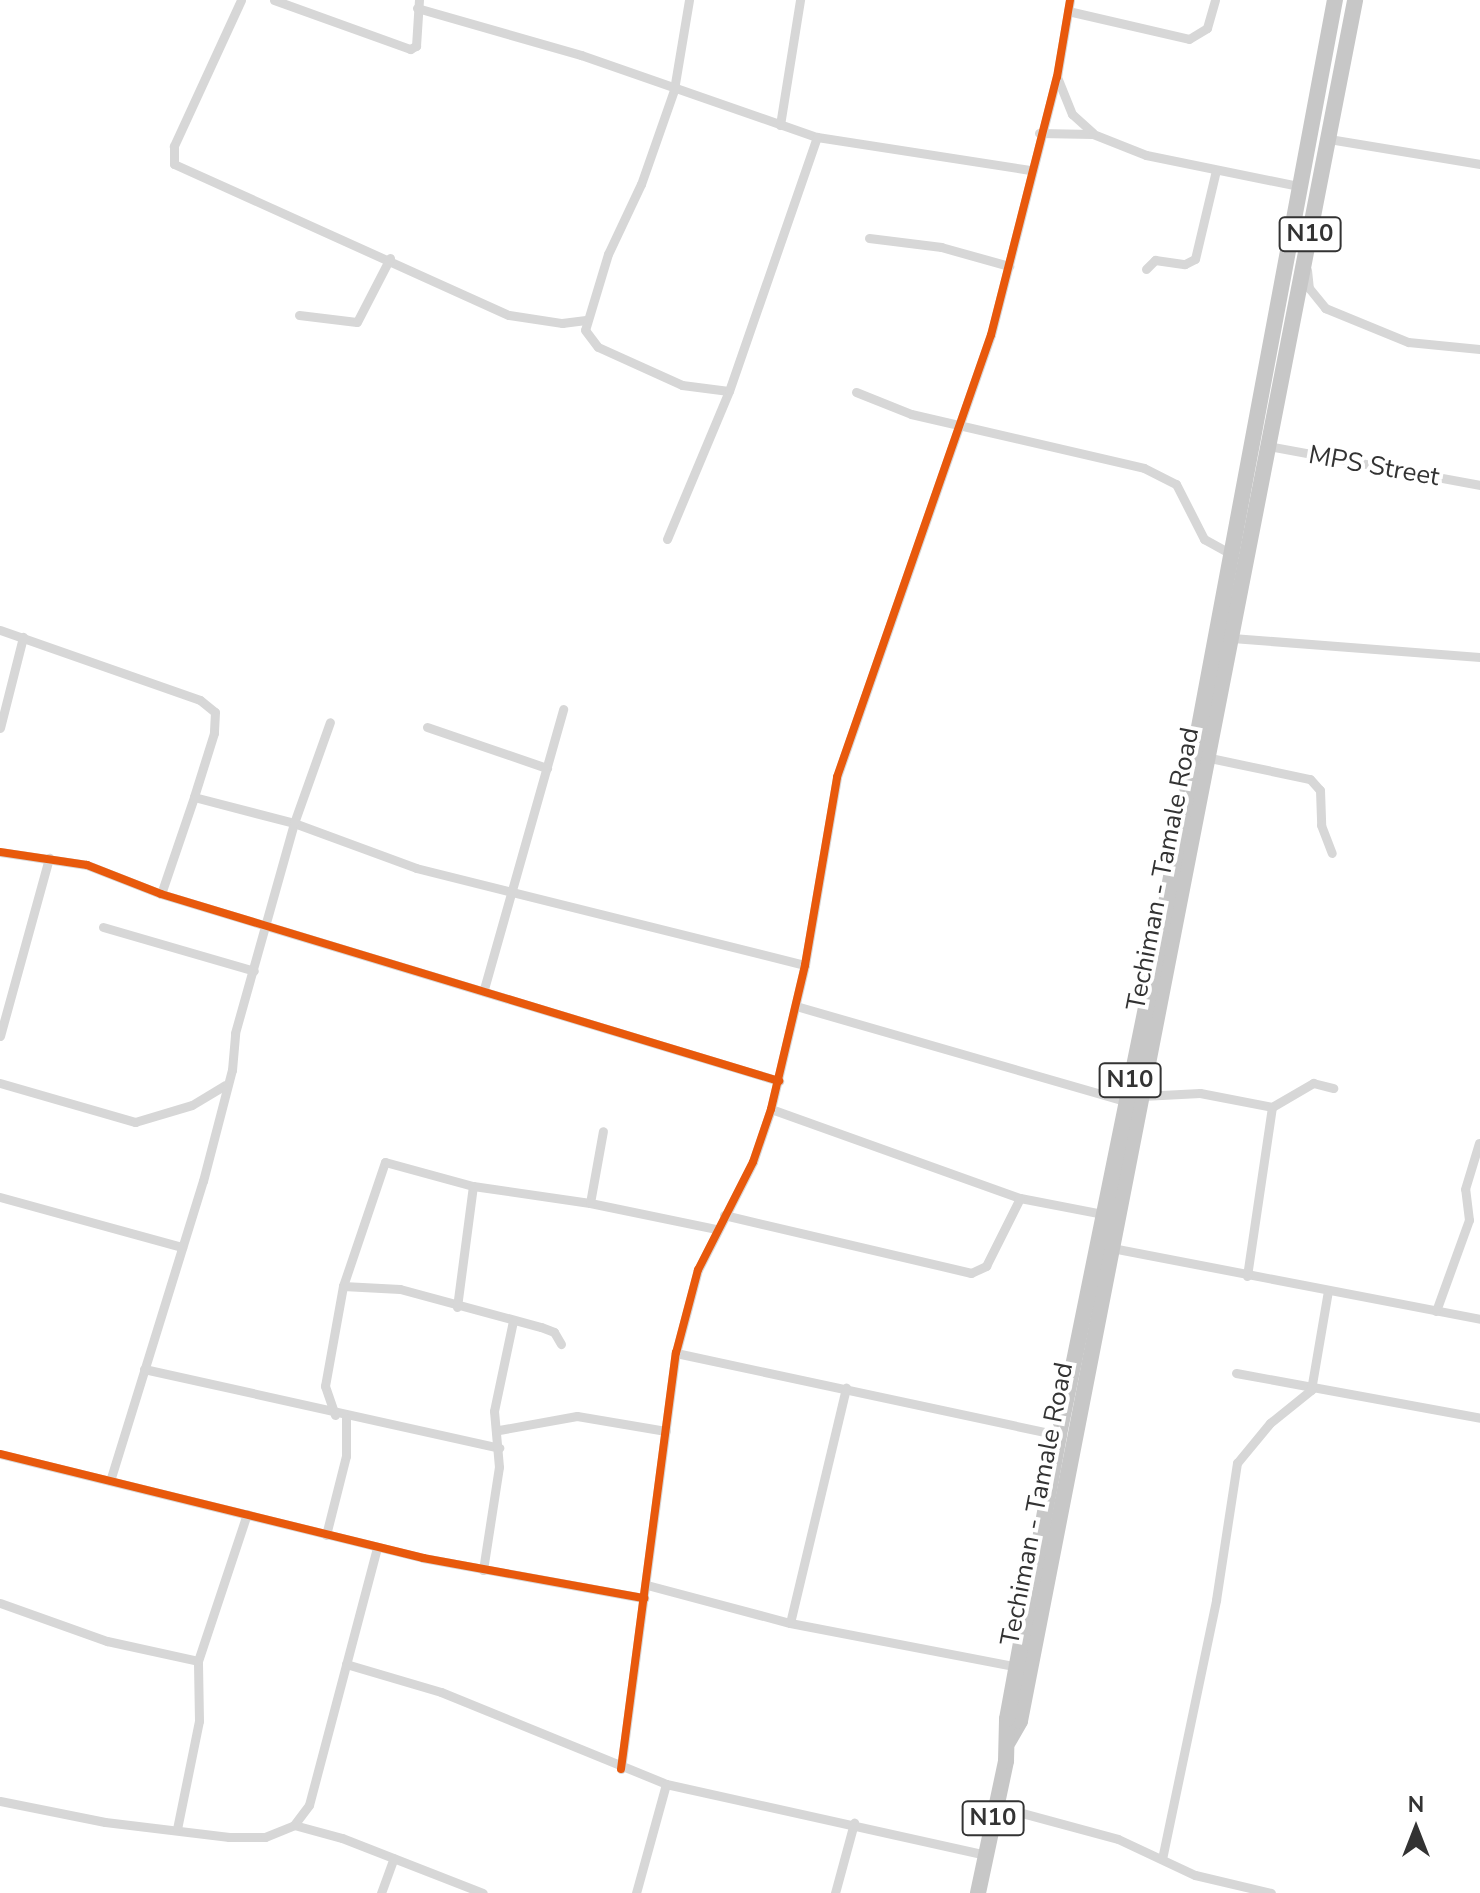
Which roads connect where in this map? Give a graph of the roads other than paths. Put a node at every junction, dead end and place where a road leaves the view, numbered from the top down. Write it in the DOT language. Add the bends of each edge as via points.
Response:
graph roads {
  1 [pos="241,0"];
  2 [pos="274,0"];
  3 [pos="689,0"];
  4 [pos="800,0"];
  5 [pos="1070,0"];
  6 [pos="1215,0"];
  7 [pos="1335,0"];
  8 [pos="1355,0"];
  9 [pos="418,4"];
  10 [pos="1068,11"];
  11 [pos="1057,77"];
  12 [pos="674,90"];
  13 [pos="780,125"];
  14 [pos="1039,133"];
  15 [pos="1093,134"];
  16 [pos="817,137"];
  17 [pos="1329,139"];
  18 [pos="1480,164"];
  19 [pos="1031,170"];
  20 [pos="1216,170"];
  21 [pos="1298,186"];
  22 [pos="1317,190"];
  23 [pos="869,238"];
  24 [pos="1306,255"];
  25 [pos="390,258"];
  26 [pos="1009,266"];
  27 [pos="1146,269"];
  28 [pos="299,315"];
  29 [pos="586,320"];
  30 [pos="1480,349"];
  31 [pos="729,391"];
  32 [pos="856,392"];
  33 [pos="963,423"];
  34 [pos="1268,446"];
  35 [pos="1480,485"];
  36 [pos="667,539"];
  37 [pos="1231,554"];
  38 [pos="0,630"];
  39 [pos="23,637"];
  40 [pos="1232,638"];
  41 [pos="1480,657"];
  42 [pos="563,709"];
  43 [pos="330,722"];
  44 [pos="427,727"];
  45 [pos="0,728"];
  46 [pos="1210,758"];
  47 [pos="547,768"];
  48 [pos="194,797"];
  49 [pos="294,823"];
  50 [pos="0,852"];
  51 [pos="1332,853"];
  52 [pos="49,858"];
  53 [pos="513,892"];
  54 [pos="161,894"];
  55 [pos="266,925"];
  56 [pos="103,927"];
  57 [pos="805,965"];
  58 [pos="254,971"];
  59 [pos="484,989"];
  60 [pos="796,1006"];
  61 [pos="0,1036"];
  62 [pos="779,1081"];
  63 [pos="0,1083"];
  64 [pos="225,1085"];
  65 [pos="1333,1088"];
  66 [pos="1134,1098"];
  67 [pos="1272,1107"];
  68 [pos="771,1109"];
  69 [pos="603,1131"];
  70 [pos="1479,1143"];
  71 [pos="473,1186"];
  72 [pos="0,1197"];
  73 [pos="1020,1198"];
  74 [pos="590,1203"];
  75 [pos="1103,1214"];
  76 [pos="724,1215"];
  77 [pos="715,1229"];
  78 [pos="182,1247"];
  79 [pos="1112,1248"];
  80 [pos="1247,1276"];
  81 [pos="343,1286"];
  82 [pos="1328,1291"];
  83 [pos="457,1307"];
  84 [pos="1436,1311"];
  85 [pos="1480,1319"];
  86 [pos="513,1321"];
  87 [pos="561,1344"];
  88 [pos="676,1353"];
  89 [pos="144,1369"];
  90 [pos="1236,1373"];
  91 [pos="846,1388"];
  92 [pos="1311,1390"];
  93 [pos="335,1415"];
  94 [pos="346,1418"];
  95 [pos="1480,1418"];
  96 [pos="499,1430"];
  97 [pos="666,1431"];
  98 [pos="1059,1435"];
  99 [pos="499,1448"];
  100 [pos="0,1454"];
  101 [pos="110,1481"];
  102 [pos="247,1514"];
  103 [pos="326,1535"];
  104 [pos="377,1547"];
  105 [pos="483,1570"];
  106 [pos="647,1585"];
  107 [pos="644,1598"];
  108 [pos="0,1603"];
  109 [pos="790,1623"];
  110 [pos="198,1661"];
  111 [pos="346,1664"];
  112 [pos="1018,1667"];
  113 [pos="1007,1743"];
  114 [pos="621,1769"];
  115 [pos="666,1784"];
  116 [pos="0,1801"];
  117 [pos="996,1806"];
  118 [pos="854,1823"];
  119 [pos="294,1825"];
  120 [pos="177,1829"];
  121 [pos="986,1855"];
  122 [pos="394,1858"];
  123 [pos="1162,1859"];
  124 [pos="381,1893"];
  125 [pos="483,1893"];
  126 [pos="636,1893"];
  127 [pos="835,1893"];
  128 [pos="978,1893"];
  129 [pos="1271,1893"];
  1 -- 25 [label="street" via="174,146 174,164"];
  2 -- 9 [label="street" via="410,49 416,46"];
  3 -- 12 [label="street"];
  4 -- 13 [label="street"];
  5 -- 10 [label="street"];
  6 -- 10 [label="street" via="1207,28 1189,39"];
  7 -- 21 [label="highway, Techiman - Tamale Road / N10"];
  8 -- 17 [label="highway, Techiman - Tamale Road / N10"];
  9 -- 12 [label="street"];
  10 -- 11 [label="street"];
  11 -- 14 [label="street"];
  11 -- 15 [label="street" via="1072,114"];
  12 -- 13 [label="street"];
  12 -- 29 [label="street"];
  13 -- 16 [label="street"];
  14 -- 15 [label="street"];
  14 -- 19 [label="street"];
  15 -- 20 [label="street" via="1146,155"];
  16 -- 19 [label="street"];
  16 -- 31 [label="street"];
  17 -- 18 [label="street"];
  17 -- 22 [label="highway, Techiman - Tamale Road / N10"];
  19 -- 26 [label="street"];
  20 -- 21 [label="street"];
  20 -- 27 [label="street" via="1195,259 1185,264 1155,260"];
  21 -- 22 [label="highway"];
  21 -- 37 [label="highway, Techiman - Tamale Road / N10"];
  22 -- 24 [label="highway, Techiman - Tamale Road / N10"];
  23 -- 26 [label="street" via="941,247"];
  24 -- 30 [label="street" via="1309,288 1325,308 1408,342"];
  24 -- 34 [label="highway, Techiman - Tamale Road / N10"];
  25 -- 28 [label="street" via="357,322"];
  25 -- 29 [label="street" via="509,315 562,323"];
  26 -- 33 [label="street"];
  29 -- 31 [label="street" via="585,330 598,347 682,385"];
  31 -- 36 [label="street"];
  32 -- 33 [label="street" via="876,404"];
  33 -- 37 [label="street" via="1128,463 1176,484 1204,539"];
  33 -- 57 [label="street" via="837,777"];
  34 -- 35 [label="street, MPS Street"];
  34 -- 40 [label="highway, Techiman - Tamale Road / N10"];
  37 -- 66 [label="highway, Techiman - Tamale Road / N10"];
  38 -- 39 [label="street"];
  39 -- 45 [label="street"];
  39 -- 48 [label="street" via="191,696 215,712 214,733"];
  40 -- 41 [label="street"];
  40 -- 46 [label="highway, Techiman - Tamale Road / N10"];
  42 -- 47 [label="street"];
  43 -- 49 [label="street"];
  44 -- 47 [label="street"];
  46 -- 51 [label="street" via="1310,779 1320,790 1321,825"];
  46 -- 66 [label="highway, Techiman - Tamale Road / N10"];
  47 -- 53 [label="street"];
  48 -- 49 [label="street"];
  48 -- 54 [label="street"];
  49 -- 53 [label="street" via="416,868"];
  49 -- 55 [label="street"];
  50 -- 52 [label="street"];
  52 -- 54 [label="street" via="87,865"];
  52 -- 61 [label="street"];
  53 -- 57 [label="street"];
  53 -- 59 [label="street"];
  54 -- 55 [label="street"];
  55 -- 58 [label="street"];
  55 -- 59 [label="street"];
  56 -- 58 [label="street"];
  57 -- 60 [label="street"];
  58 -- 64 [label="street"];
  59 -- 62 [label="street" via="557,1018 681,1048"];
  60 -- 62 [label="street"];
  60 -- 66 [label="street"];
  62 -- 68 [label="street"];
  63 -- 64 [label="street" via="135,1122 192,1105"];
  64 -- 78 [label="street"];
  65 -- 67 [label="street" via="1313,1083"];
  66 -- 67 [label="street" via="1200,1093"];
  66 -- 75 [label="highway, Techiman - Tamale Road / N10"];
  66 -- 79 [label="highway, Techiman - Tamale Road / N10"];
  67 -- 80 [label="street"];
  68 -- 73 [label="street"];
  68 -- 76 [label="street" via="753,1162"];
  69 -- 74 [label="street"];
  70 -- 84 [label="street" via="1465,1189 1469,1220"];
  71 -- 74 [label="street"];
  71 -- 81 [label="street" via="385,1162"];
  71 -- 83 [label="street"];
  72 -- 78 [label="street"];
  73 -- 75 [label="street"];
  73 -- 76 [label="street" via="986,1266 971,1273"];
  74 -- 77 [label="street"];
  75 -- 98 [label="highway, Techiman - Tamale Road / N10"];
  76 -- 77 [label="street"];
  77 -- 88 [label="street"];
  78 -- 89 [label="street"];
  79 -- 80 [label="street"];
  79 -- 113 [label="highway, Techiman - Tamale Road / N10" via="1020,1721"];
  80 -- 82 [label="street"];
  81 -- 83 [label="street" via="400,1289"];
  81 -- 93 [label="street" via="325,1386"];
  82 -- 84 [label="street"];
  82 -- 92 [label="street"];
  83 -- 86 [label="street"];
  84 -- 85 [label="street"];
  86 -- 87 [label="street" via="554,1332"];
  86 -- 96 [label="street" via="494,1411"];
  88 -- 91 [label="street"];
  88 -- 97 [label="street"];
  89 -- 93 [label="street"];
  89 -- 101 [label="street"];
  90 -- 92 [label="street"];
  91 -- 98 [label="street"];
  91 -- 109 [label="street"];
  92 -- 95 [label="street"];
  92 -- 123 [label="street" via="1270,1423 1237,1463 1216,1600"];
  93 -- 94 [label="street"];
  94 -- 99 [label="street" via="368,1418"];
  94 -- 103 [label="street" via="346,1456"];
  96 -- 97 [label="street" via="577,1416"];
  96 -- 99 [label="street"];
  97 -- 106 [label="street"];
  98 -- 112 [label="highway, Techiman - Tamale Road / N10"];
  99 -- 105 [label="street"];
  100 -- 101 [label="street"];
  101 -- 102 [label="street"];
  102 -- 103 [label="street"];
  102 -- 110 [label="street"];
  103 -- 104 [label="street"];
  104 -- 105 [label="street"];
  104 -- 111 [label="street"];
  105 -- 107 [label="street"];
  106 -- 107 [label="street"];
  106 -- 109 [label="street"];
  107 -- 114 [label="street"];
  108 -- 110 [label="street" via="107,1641"];
  109 -- 112 [label="street"];
  110 -- 120 [label="street" via="199,1721"];
  111 -- 114 [label="street" via="441,1692"];
  111 -- 119 [label="street" via="309,1805"];
  112 -- 113 [label="highway, Techiman - Tamale Road / N10"];
  113 -- 117 [label="highway, Techiman - Tamale Road / N10"];
  114 -- 115 [label="street"];
  115 -- 118 [label="street"];
  115 -- 126 [label="street"];
  116 -- 120 [label="street" via="105,1822"];
  117 -- 121 [label="highway, Techiman - Tamale Road / N10"];
  117 -- 123 [label="street" via="1118,1839"];
  118 -- 121 [label="street"];
  118 -- 127 [label="street"];
  119 -- 120 [label="street" via="265,1837"];
  119 -- 122 [label="street"];
  121 -- 128 [label="highway, Techiman - Tamale Road / N10"];
  122 -- 124 [label="street"];
  122 -- 125 [label="street"];
  123 -- 129 [label="street" via="1195,1875"];
}
